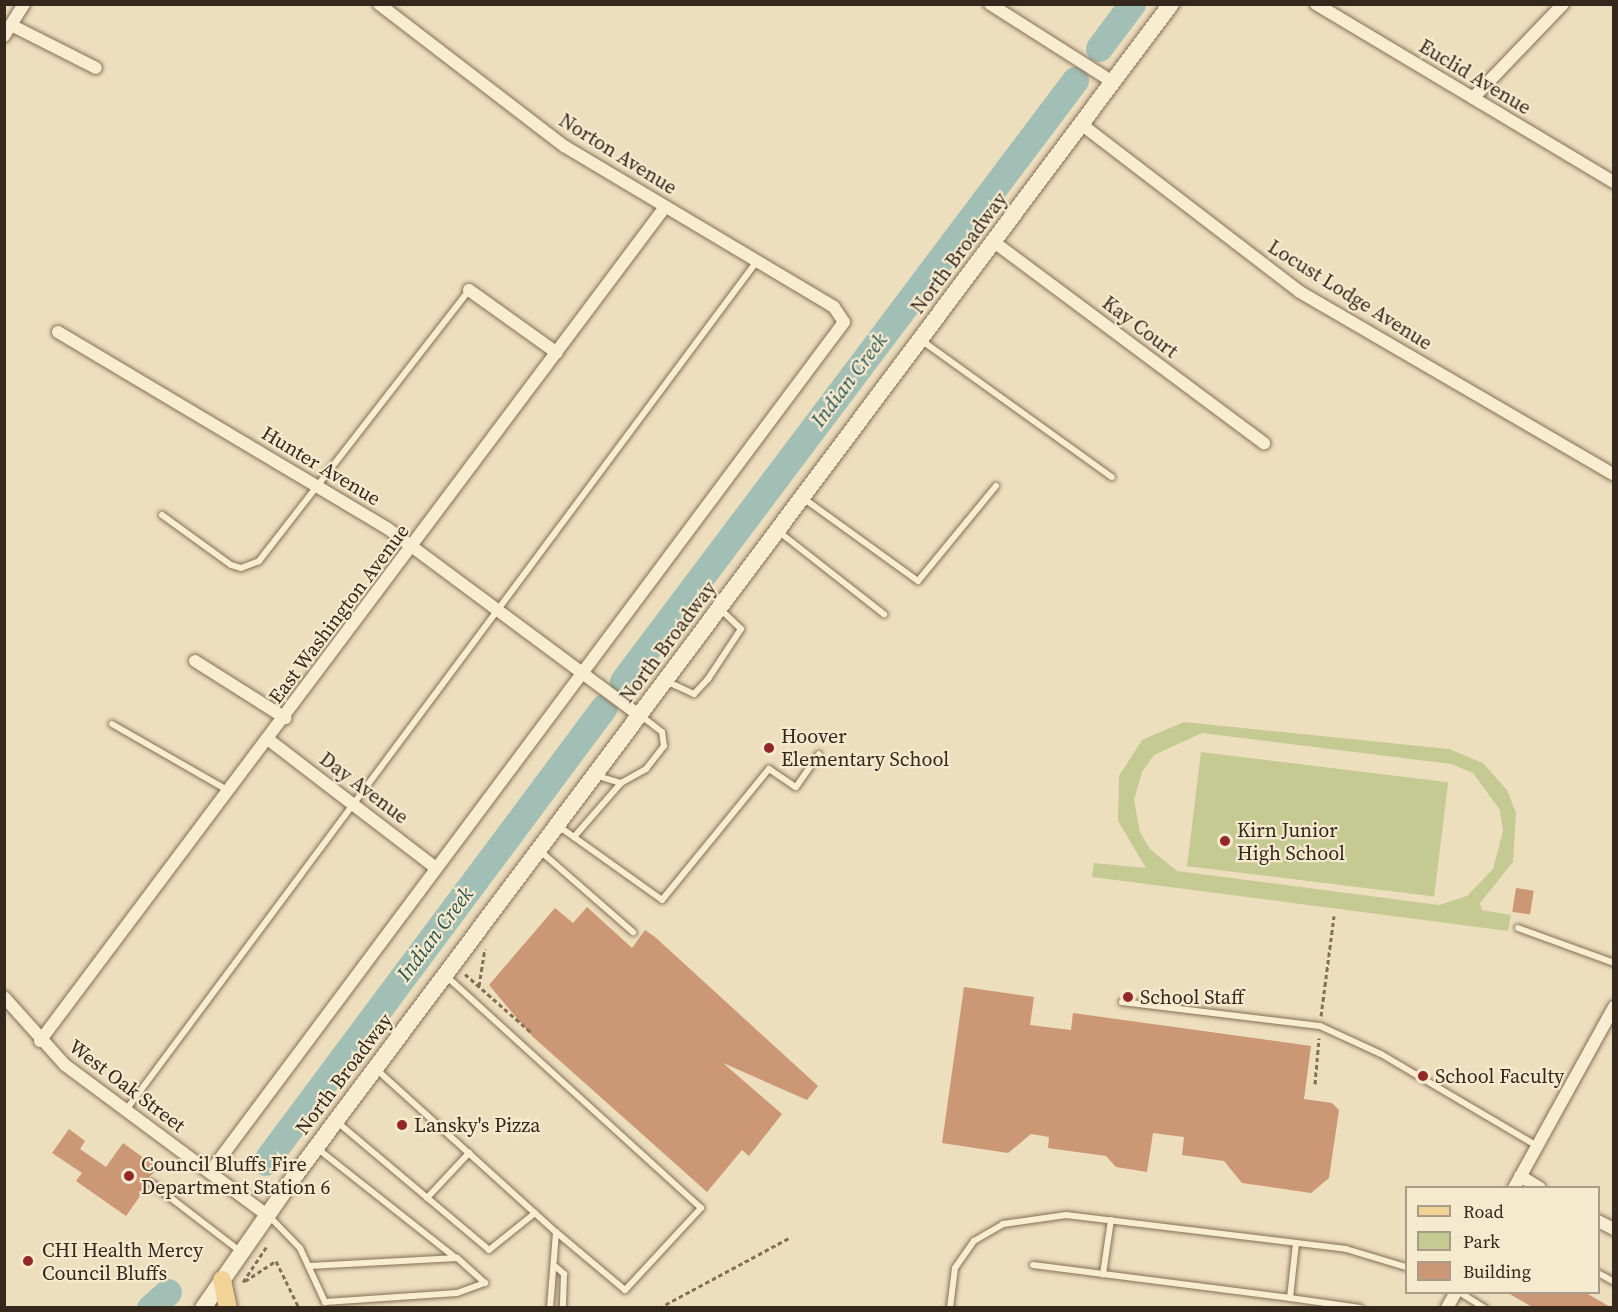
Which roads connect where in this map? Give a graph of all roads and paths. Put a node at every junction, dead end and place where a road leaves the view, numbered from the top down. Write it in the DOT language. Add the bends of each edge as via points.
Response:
graph roads {
  1 [pos="24,4"];
  2 [pos="379,4"];
  3 [pos="990,4"];
  4 [pos="1171,4"];
  5 [pos="1316,4"];
  6 [pos="1563,4"];
  7 [pos="8,31"];
  8 [pos="96,68"];
  9 [pos="1113,82"];
  10 [pos="1473,98"];
  11 [pos="1081,124"];
  12 [pos="1614,182"];
  13 [pos="665,207"];
  14 [pos="994,242"];
  15 [pos="757,261"];
  16 [pos="469,290"];
  17 [pos="58,332"];
  18 [pos="920,340"];
  19 [pos="557,353"];
  20 [pos="1264,443"];
  21 [pos="1614,475"];
  22 [pos="1112,477"];
  23 [pos="996,486"];
  24 [pos="319,487"];
  25 [pos="802,497"];
  26 [pos="162,515"];
  27 [pos="777,531"];
  28 [pos="413,546"];
  29 [pos="719,608"];
  30 [pos="499,610"];
  31 [pos="884,614"];
  32 [pos="195,661"];
  33 [pos="581,672"];
  34 [pos="665,680"];
  35 [pos="639,715"];
  36 [pos="285,718"];
  37 [pos="112,724"];
  38 [pos="269,740"];
  39 [pos="819,754"];
  40 [pos="594,775"];
  41 [pos="621,783"];
  42 [pos="230,792"];
  43 [pos="353,805"];
  44 [pos="557,825"];
  45 [pos="574,837"];
  46 [pos="538,850"];
  47 [pos="436,868"];
  48 [pos="1334,916"];
  49 [pos="1518,927"];
  50 [pos="633,932"];
  51 [pos="486,946"];
  52 [pos="1614,963"];
  53 [pos="465,974"];
  54 [pos="444,975"];
  55 [pos="479,986"];
  56 [pos="4,997"];
  57 [pos="1122,1002"];
  58 [pos="1614,1006"];
  59 [pos="1320,1026"];
  60 [pos="532,1033"];
  61 [pos="40,1041"];
  62 [pos="375,1068"];
  63 [pos="1315,1084"];
  64 [pos="126,1110"];
  65 [pos="335,1121"];
  66 [pos="1536,1146"];
  67 [pos="316,1147"];
  68 [pos="469,1154"];
  69 [pos="210,1172"];
  70 [pos="1520,1176"];
  71 [pos="150,1182"];
  72 [pos="1515,1186"];
  73 [pos="1537,1186"];
  74 [pos="427,1198"];
  75 [pos="535,1213"];
  76 [pos="267,1215"];
  77 [pos="1111,1220"];
  78 [pos="1600,1222"];
  79 [pos="1614,1229"];
  80 [pos="556,1232"];
  81 [pos="791,1237"];
  82 [pos="1296,1243"];
  83 [pos="241,1252"];
  84 [pos="456,1258"];
  85 [pos="1033,1265"];
  86 [pos="309,1266"];
  87 [pos="1405,1266"];
  88 [pos="556,1267"];
  89 [pos="1103,1274"];
  90 [pos="1600,1274"];
  91 [pos="222,1280"];
  92 [pos="243,1282"];
  93 [pos="1614,1282"];
  94 [pos="1452,1296"];
  95 [pos="1290,1298"];
  96 [pos="203,1308"];
  97 [pos="228,1308"];
  98 [pos="299,1308"];
  99 [pos="550,1308"];
  100 [pos="563,1308"];
  101 [pos="659,1308"];
  102 [pos="950,1308"];
  103 [pos="1360,1308"];
  104 [pos="1485,1308"];
  1 -- 7 [label="street"];
  2 -- 13 [label="street, Norton Avenue" via="564,146"];
  3 -- 9 [label="street"];
  4 -- 9 [label="main road, North Broadway"];
  5 -- 10 [label="street, Euclid Avenue"];
  6 -- 10 [label="street"];
  7 -- 8 [label="street"];
  9 -- 11 [label="main road, North Broadway"];
  10 -- 12 [label="street, Euclid Avenue"];
  11 -- 14 [label="main road, North Broadway"];
  11 -- 21 [label="street, Locust Lodge Avenue" via="1300,292"];
  13 -- 15 [label="street, Norton Avenue"];
  13 -- 19 [label="street, East Washington Avenue"];
  14 -- 18 [label="main road, North Broadway"];
  14 -- 20 [label="street, Kay Court"];
  15 -- 30 [label="lane"];
  15 -- 33 [label="street, Norton Avenue" via="834,306 844,322"];
  16 -- 19 [label="street"];
  16 -- 24 [label="lane"];
  17 -- 24 [label="street, Hunter Avenue"];
  18 -- 22 [label="lane"];
  18 -- 25 [label="main road, North Broadway"];
  19 -- 28 [label="street, East Washington Avenue"];
  23 -- 25 [label="lane" via="918,581"];
  24 -- 26 [label="lane" via="259,561 241,568 219,559"];
  24 -- 28 [label="street, Hunter Avenue"];
  25 -- 27 [label="main road, North Broadway"];
  27 -- 29 [label="main road, North Broadway"];
  27 -- 31 [label="lane"];
  28 -- 30 [label="street, Hunter Avenue"];
  28 -- 36 [label="street, East Washington Avenue"];
  29 -- 34 [label="main road, North Broadway"];
  29 -- 34 [label="lane" via="741,629 708,679 694,694"];
  30 -- 33 [label="street, Hunter Avenue"];
  30 -- 43 [label="lane"];
  32 -- 36 [label="street"];
  33 -- 35 [label="street, Hunter Avenue"];
  33 -- 47 [label="street"];
  34 -- 35 [label="main road, North Broadway"];
  35 -- 40 [label="main road, North Broadway"];
  35 -- 41 [label="lane" via="662,732 664,746 646,769"];
  36 -- 38 [label="street, East Washington Avenue"];
  37 -- 42 [label="lane"];
  38 -- 42 [label="street, East Washington Avenue"];
  38 -- 43 [label="street, Day Avenue"];
  39 -- 45 [label="lane" via="796,786 769,769 662,900"];
  40 -- 41 [label="lane"];
  40 -- 44 [label="main road, North Broadway"];
  41 -- 45 [label="lane"];
  42 -- 61 [label="street, East Washington Avenue"];
  43 -- 47 [label="street, Day Avenue"];
  43 -- 64 [label="lane"];
  44 -- 45 [label="lane"];
  44 -- 46 [label="main road, North Broadway"];
  46 -- 50 [label="lane"];
  46 -- 54 [label="main road, North Broadway"];
  47 -- 69 [label="street"];
  48 -- 59 [label="path"];
  49 -- 52 [label="lane"];
  51 -- 55 [label="path"];
  53 -- 55 [label="path"];
  54 -- 62 [label="main road, North Broadway"];
  54 -- 80 [label="lane" via="701,1208 625,1290"];
  55 -- 60 [label="path"];
  56 -- 61 [label="street, West Oak Street"];
  57 -- 59 [label="lane"];
  58 -- 66 [label="street"];
  59 -- 63 [label="path"];
  59 -- 66 [label="lane" via="1381,1054"];
  61 -- 64 [label="street, West Oak Street"];
  62 -- 65 [label="main road, North Broadway"];
  62 -- 68 [label="lane"];
  64 -- 69 [label="street, West Oak Street"];
  65 -- 67 [label="main road, North Broadway"];
  65 -- 74 [label="lane"];
  66 -- 70 [label="street"];
  67 -- 76 [label="main road, North Broadway"];
  67 -- 84 [label="lane"];
  68 -- 74 [label="lane"];
  68 -- 75 [label="lane"];
  69 -- 76 [label="street, West Oak Street"];
  70 -- 72 [label="street"];
  70 -- 73 [label="street"];
  71 -- 83 [label="lane"];
  74 -- 75 [label="lane" via="489,1250"];
  75 -- 80 [label="lane"];
  76 -- 83 [label="main road, North Broadway"];
  76 -- 86 [label="lane" via="300,1248"];
  77 -- 82 [label="lane"];
  77 -- 89 [label="lane"];
  77 -- 102 [label="lane" via="1066,1215 1003,1224 974,1241 955,1268"];
  78 -- 79 [label="street"];
  80 -- 88 [label="lane"];
  81 -- 101 [label="path"];
  82 -- 87 [label="lane" via="1346,1249"];
  82 -- 95 [label="lane"];
  83 -- 91 [label="main road, North Broadway"];
  84 -- 86 [label="lane"];
  84 -- 86 [label="lane" via="485,1283 457,1293 335,1305 325,1302"];
  85 -- 89 [label="lane"];
  88 -- 99 [label="lane" via="550,1275"];
  88 -- 100 [label="lane" via="564,1274"];
  89 -- 95 [label="lane"];
  90 -- 93 [label="lane"];
  91 -- 96 [label="main road, North Broadway"];
  91 -- 97 [label="main road"];
  92 -- 98 [label="path" via="276,1261"];
  94 -- 104 [label="lane"];
  95 -- 103 [label="lane"];
}
